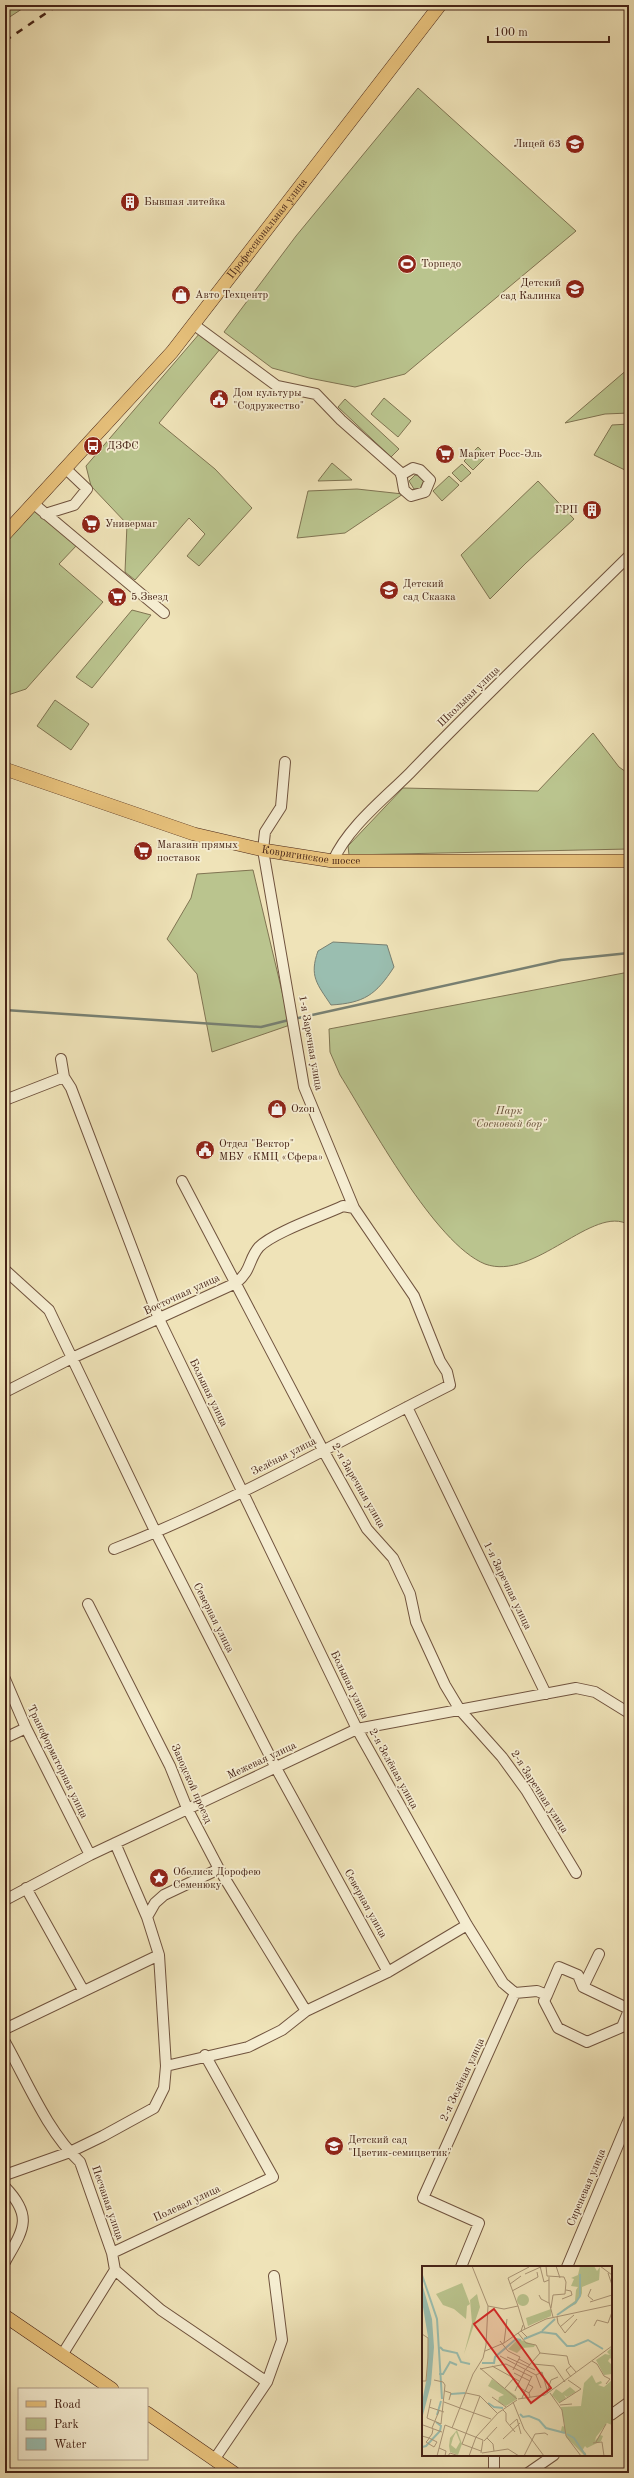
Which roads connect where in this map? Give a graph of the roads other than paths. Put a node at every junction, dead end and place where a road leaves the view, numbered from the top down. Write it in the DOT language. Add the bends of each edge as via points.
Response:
graph roads {
  1 [pos="440,5"];
  2 [pos="193,324"];
  3 [pos="66,469"];
  4 [pos="401,475"];
  5 [pos="34,504"];
  6 [pos="45,514"];
  7 [pos="5,534"];
  8 [pos="629,556"];
  9 [pos="164,613"];
  10 [pos="285,762"];
  11 [pos="5,769"];
  12 [pos="263,850"];
  13 [pos="333,861"];
  14 [pos="629,861"];
  15 [pos="61,1058"];
  16 [pos="64,1077"];
  17 [pos="5,1100"];
  18 [pos="182,1181"];
  19 [pos="354,1208"];
  20 [pos="5,1270"];
  21 [pos="236,1283"];
  22 [pos="159,1319"];
  23 [pos="72,1358"];
  24 [pos="447,1372"];
  25 [pos="5,1392"];
  26 [pos="407,1407"];
  27 [pos="323,1450"];
  28 [pos="242,1492"];
  29 [pos="156,1533"];
  30 [pos="114,1549"];
  31 [pos="88,1604"];
  32 [pos="5,1678"];
  33 [pos="546,1694"];
  34 [pos="627,1709"];
  35 [pos="460,1710"];
  36 [pos="26,1728"];
  37 [pos="357,1729"];
  38 [pos="5,1738"];
  39 [pos="276,1768"];
  40 [pos="187,1808"];
  41 [pos="115,1843"];
  42 [pos="90,1855"];
  43 [pos="219,1869"];
  44 [pos="576,1873"];
  45 [pos="26,1888"];
  46 [pos="5,1900"];
  47 [pos="148,1917"];
  48 [pos="467,1926"];
  49 [pos="599,1954"];
  50 [pos="158,1955"];
  51 [pos="388,1972"];
  52 [pos="584,1987"];
  53 [pos="83,1990"];
  54 [pos="515,1993"];
  55 [pos="547,1995"];
  56 [pos="629,2010"];
  57 [pos="306,2011"];
  58 [pos="5,2029"];
  59 [pos="5,2042"];
  60 [pos="205,2055"];
  61 [pos="166,2066"];
  62 [pos="629,2119"];
  63 [pos="70,2152"];
  64 [pos="5,2175"];
  65 [pos="5,2187"];
  66 [pos="112,2253"];
  67 [pos="5,2262"];
  68 [pos="461,2266"];
  69 [pos="567,2266"];
  70 [pos="115,2270"];
  71 [pos="274,2276"];
  72 [pos="5,2316"];
  73 [pos="62,2355"];
  74 [pos="267,2382"];
  75 [pos="111,2388"];
  76 [pos="629,2402"];
  77 [pos="148,2414"];
  78 [pos="612,2414"];
  79 [pos="494,2456"];
  80 [pos="553,2456"];
  81 [pos="214,2460"];
  82 [pos="234,2473"];
  83 [pos="494,2473"];
  84 [pos="528,2473"];
  1 -- 2 [label="main road, Профессиональная улица"];
  2 -- 3 [label="main road, Профессиональная улица" via="150,377"];
  2 -- 4 [label="street" via="277,386 316,394"];
  3 -- 5 [label="main road, Профессиональная улица"];
  3 -- 6 [label="street" via="87,489 74,505"];
  5 -- 6 [label="street"];
  5 -- 7 [label="main road, Профессиональная улица"];
  6 -- 9 [label="street"];
  8 -- 13 [label="street, Школьная улица" via="465,716 364,820 338,848"];
  10 -- 12 [label="street, 1-я Заречная улица" via="281,807 265,832"];
  11 -- 12 [label="main road, Ковригинское шоссе" via="194,834"];
  12 -- 13 [label="main road, Ковригинское шоссе"];
  12 -- 19 [label="street, 1-я Заречная улица" via="304,1087"];
  13 -- 14 [label="main road, Ковригинское шоссе"];
  15 -- 16 [label="street, Большая улица"];
  16 -- 17 [label="street"];
  16 -- 22 [label="street, Большая улица" via="71,1088"];
  18 -- 21 [label="street, 2-я Заречная улица"];
  19 -- 21 [label="street, Восточная улица" via="343,1206 272,1239 260,1247 246,1275"];
  19 -- 24 [label="street, 1-я Заречная улица" via="414,1296 440,1362"];
  20 -- 23 [label="street, Северная улица" via="49,1310"];
  21 -- 22 [label="street, Восточная улица"];
  21 -- 27 [label="street, 2-я Заречная улица"];
  22 -- 23 [label="street, Восточная улица"];
  22 -- 28 [label="street, Большая улица"];
  23 -- 25 [label="street, Восточная улица"];
  23 -- 29 [label="street, Северная улица"];
  24 -- 26 [label="street, Зелёная улица" via="450,1385"];
  26 -- 27 [label="street, Зелёная улица"];
  26 -- 33 [label="street, 1-я Заречная улица"];
  27 -- 28 [label="street, Зелёная улица"];
  27 -- 35 [label="street, 2-я Заречная улица" via="367,1529 393,1558 410,1594 416,1622 430,1654"];
  28 -- 29 [label="street, Зелёная улица"];
  28 -- 37 [label="street, Большая улица"];
  29 -- 30 [label="street, Зелёная улица"];
  29 -- 39 [label="street, Северная улица"];
  31 -- 40 [label="street, Заводской проезд" via="170,1766"];
  32 -- 36 [label="street, Трансформаторная улица"];
  33 -- 34 [label="street" via="584,1688"];
  33 -- 35 [label="street, Межевая улица"];
  35 -- 37 [label="street, Межевая улица"];
  35 -- 44 [label="street, 2-я Заречная улица" via="502,1757 526,1790"];
  36 -- 38 [label="street"];
  36 -- 42 [label="street, Трансформаторная улица"];
  37 -- 39 [label="street, Межевая улица"];
  37 -- 48 [label="street, 2-я Зелёная улица"];
  39 -- 40 [label="street, Межевая улица"];
  39 -- 51 [label="street, Северная улица"];
  40 -- 41 [label="street, Межевая улица"];
  40 -- 43 [label="street, Заводской проезд"];
  41 -- 42 [label="street, Межевая улица"];
  41 -- 47 [label="street"];
  42 -- 45 [label="street, Межевая улица"];
  43 -- 47 [label="street" via="164,1895 155,1903"];
  43 -- 57 [label="street, Заводской проезд"];
  45 -- 46 [label="street, Межевая улица"];
  45 -- 53 [label="street"];
  47 -- 50 [label="street"];
  48 -- 51 [label="street"];
  48 -- 54 [label="street, 2-я Зелёная улица" via="503,1983"];
  49 -- 52 [label="street"];
  50 -- 53 [label="street"];
  50 -- 61 [label="street"];
  51 -- 57 [label="street"];
  52 -- 55 [label="street" via="578,1975 559,1967"];
  52 -- 56 [label="street"];
  53 -- 58 [label="street"];
  54 -- 55 [label="street" via="537,1991"];
  54 -- 68 [label="street, 2-я Зелёная улица" via="423,2198 479,2223"];
  55 -- 56 [label="street" via="544,2001 558,2028 587,2042 622,2027"];
  57 -- 60 [label="street" via="282,2030 248,2047 215,2056"];
  59 -- 63 [label="street, Песчаная улица" via="49,2121"];
  60 -- 61 [label="street"];
  60 -- 66 [label="street, Полевая улица" via="273,2177"];
  61 -- 63 [label="street" via="164,2088 154,2108"];
  62 -- 69 [label="street, Сиреневая улица"];
  63 -- 64 [label="street"];
  63 -- 66 [label="street, Песчаная улица" via="80,2162 87,2177"];
  65 -- 67 [label="street" via="16,2198 23,2212 23,2230"];
  66 -- 70 [label="street, Песчаная улица"];
  70 -- 73 [label="street"];
  70 -- 74 [label="street" via="161,2310"];
  71 -- 74 [label="street" via="282,2340"];
  72 -- 73 [label="main road"];
  73 -- 75 [label="main road"];
  74 -- 81 [label="street"];
  76 -- 78 [label="street"];
  77 -- 81 [label="main road"];
  79 -- 83 [label="street"];
  80 -- 84 [label="street"];
  81 -- 82 [label="main road"];
}
